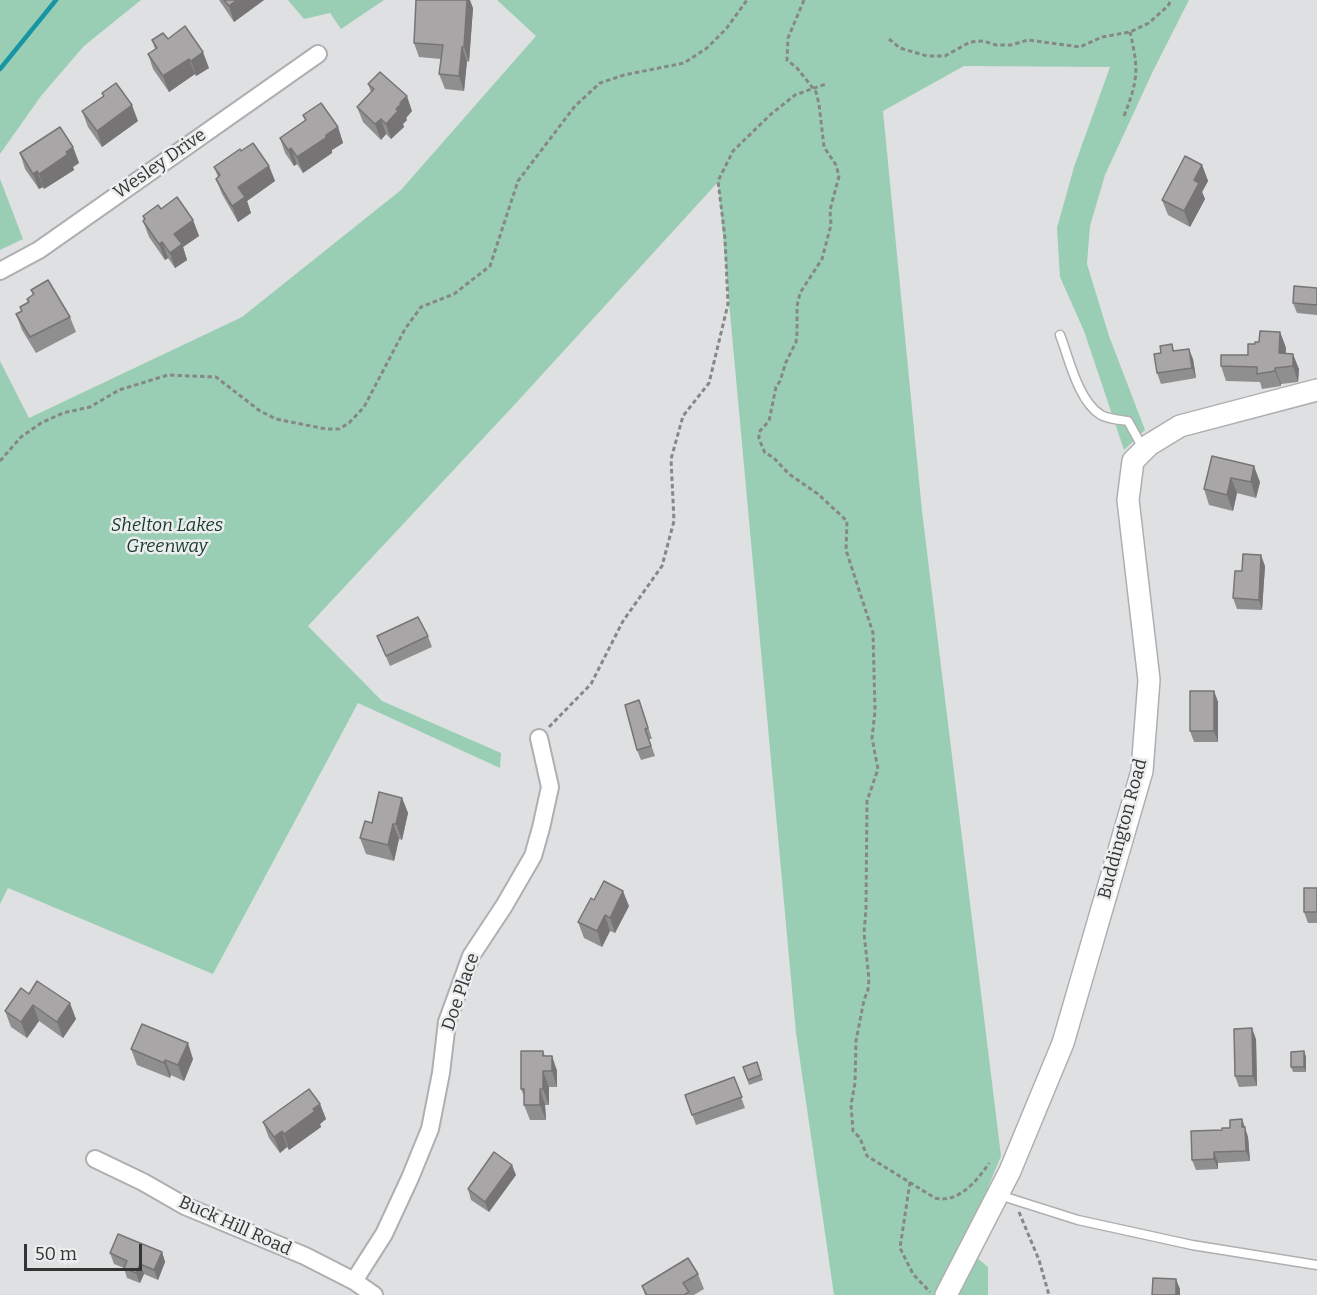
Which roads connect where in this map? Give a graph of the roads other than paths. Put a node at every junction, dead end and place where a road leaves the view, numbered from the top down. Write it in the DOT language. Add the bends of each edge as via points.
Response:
graph roads {
  1 [pos="318,54"];
  2 [pos="0,271"];
  3 [pos="1060,335"];
  4 [pos="1317,390"];
  5 [pos="1144,450"];
  6 [pos="539,738"];
  7 [pos="95,1159"];
  8 [pos="1007,1197"];
  9 [pos="1317,1264"];
  10 [pos="354,1281"];
  11 [pos="374,1295"];
  12 [pos="946,1295"];
  1 -- 2 [label="street, Wesley Drive" via="39,250"];
  3 -- 5 [label="lane" via="1089,404 1101,415 1128,421"];
  4 -- 5 [label="street, Buddington Road" via="1180,426"];
  5 -- 8 [label="street, Buddington Road" via="1133,461 1128,500 1149,680 1142,771 1063,1042"];
  6 -- 10 [label="street, Doe Place" via="550,787 533,856 471,956 447,1022 430,1129 384,1234"];
  7 -- 10 [label="street, Buck Hill Road" via="185,1206"];
  8 -- 9 [label="lane" via="1078,1220 1192,1245"];
  8 -- 12 [label="street, Buddington Road"];
  10 -- 11 [label="street, Buck Hill Road"];
}
